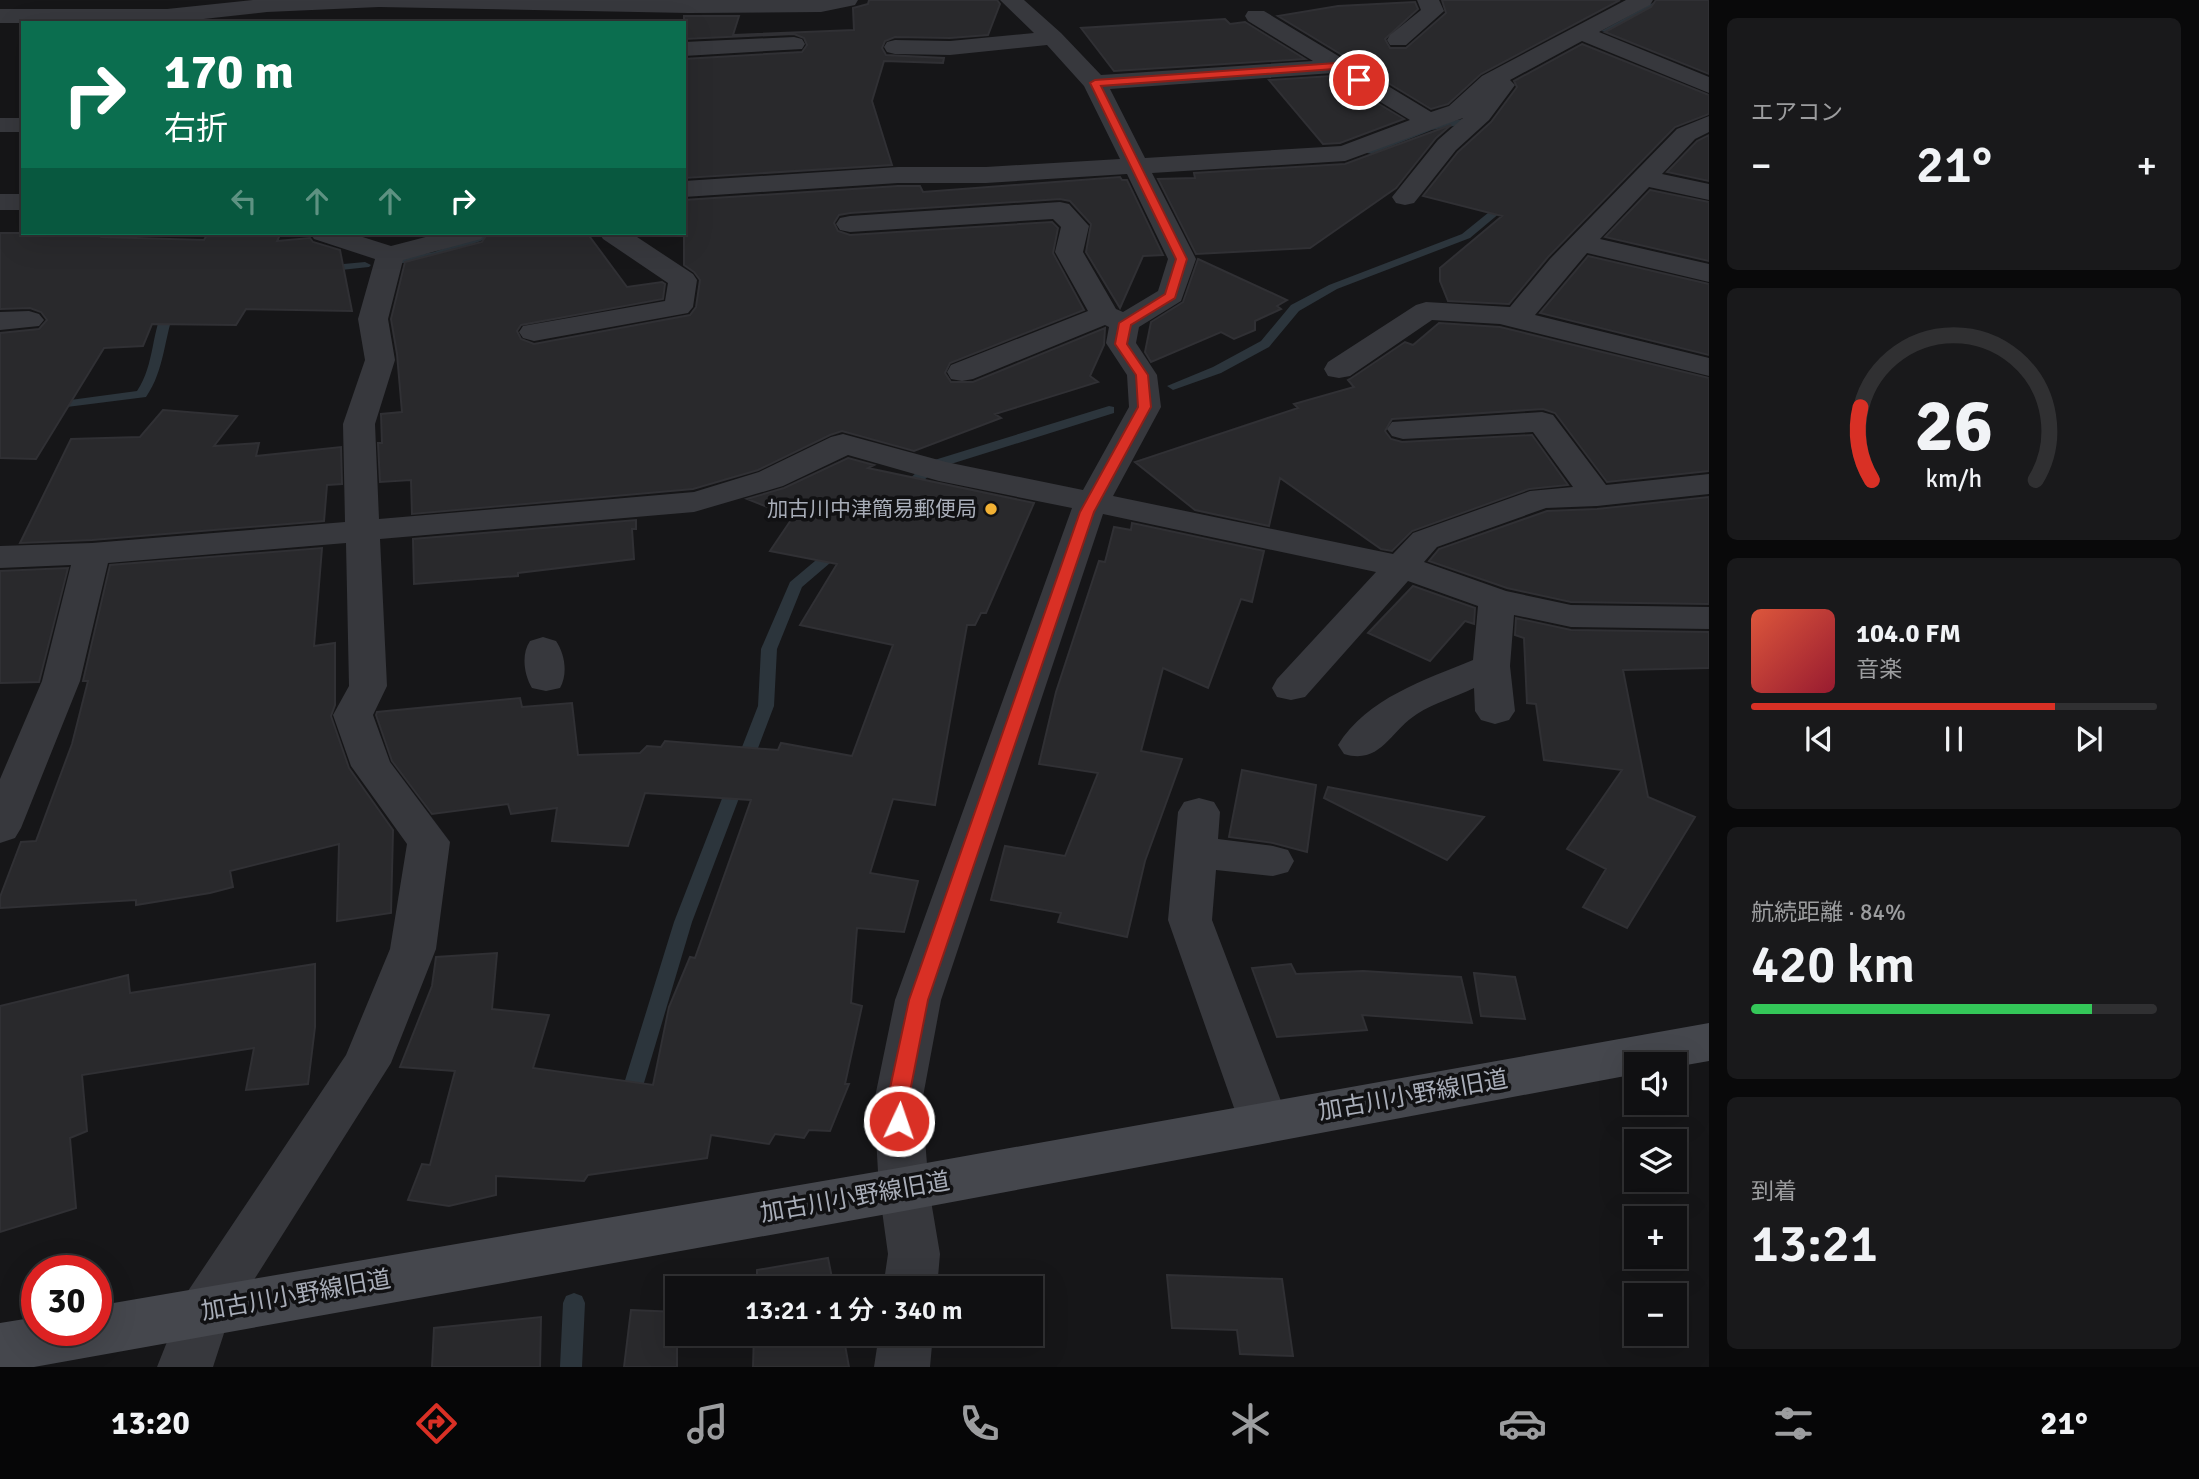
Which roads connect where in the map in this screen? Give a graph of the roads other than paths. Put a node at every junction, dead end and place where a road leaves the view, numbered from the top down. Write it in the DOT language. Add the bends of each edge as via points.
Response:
graph roads {
  1 [pos="846,0"];
  2 [pos="1011,0"];
  3 [pos="1428,0"];
  4 [pos="1642,0"];
  5 [pos="269,2"];
  6 [pos="372,2"];
  7 [pos="94,7"];
  8 [pos="476,13"];
  9 [pos="238,15"];
  10 [pos="686,15"];
  11 [pos="1256,16"];
  12 [pos="165,19"];
  13 [pos="1385,20"];
  14 [pos="3,21"];
  15 [pos="342,21"];
  16 [pos="1583,33"];
  17 [pos="1053,38"];
  18 [pos="794,44"];
  19 [pos="895,47"];
  20 [pos="686,49"];
  21 [pos="1336,66"];
  22 [pos="1488,76"];
  23 [pos="1095,83"];
  24 [pos="1709,86"];
  25 [pos="1430,122"];
  26 [pos="0,125"];
  27 [pos="21,125"];
  28 [pos="1703,126"];
  29 [pos="1656,127"];
  30 [pos="1137,164"];
  31 [pos="1643,178"];
  32 [pos="686,189"];
  33 [pos="1709,192"];
  34 [pos="1405,197"];
  35 [pos="0,202"];
  36 [pos="21,202"];
  37 [pos="850,225"];
  38 [pos="330,235"];
  39 [pos="464,235"];
  40 [pos="616,235"];
  41 [pos="1581,243"];
  42 [pos="390,255"];
  43 [pos="1709,273"];
  44 [pos="1496,314"];
  45 [pos="1115,319"];
  46 [pos="29,320"];
  47 [pos="0,321"];
  48 [pos="534,332"];
  49 [pos="982,334"];
  50 [pos="1011,351"];
  51 [pos="1709,367"];
  52 [pos="1339,369"];
  53 [pos="962,372"];
  54 [pos="1403,429"];
  55 [pos="1709,484"];
  56 [pos="1597,496"];
  57 [pos="1094,501"];
  58 [pos="364,533"];
  59 [pos="92,554"];
  60 [pos="0,557"];
  61 [pos="1403,567"];
  62 [pos="1497,600"];
  63 [pos="1709,618"];
  64 [pos="1491,666"];
  65 [pos="1291,688"];
  66 [pos="1494,710"];
  67 [pos="1359,745"];
  68 [pos="0,828"];
  69 [pos="1273,861"];
  70 [pos="1709,1042"];
  71 [pos="1264,1122"];
  72 [pos="904,1189"];
  73 [pos="911,1276"];
  74 [pos="205,1311"];
  75 [pos="905,1346"];
  76 [pos="0,1348"];
  77 [pos="185,1367"];
  78 [pos="902,1367"];
  1 -- 10 [label="street"];
  2 -- 17 [label="street"];
  3 -- 13 [label="street" via="1433,11 1406,33"];
  4 -- 16 [label="street"];
  5 -- 6 [label="street"];
  5 -- 9 [label="street"];
  6 -- 8 [label="street"];
  6 -- 15 [label="street"];
  7 -- 12 [label="street"];
  7 -- 14 [label="street"];
  8 -- 10 [label="street"];
  9 -- 12 [label="street"];
  11 -- 21 [label="street"];
  16 -- 22 [label="street"];
  16 -- 24 [label="street"];
  17 -- 19 [label="street" via="950,48"];
  17 -- 23 [label="street"];
  18 -- 20 [label="street"];
  21 -- 23 [label="street"];
  21 -- 25 [label="street"];
  22 -- 25 [label="street" via="1458,111"];
  22 -- 34 [label="street" via="1503,85"];
  23 -- 30 [label="street"];
  25 -- 30 [label="street" via="1345,153"];
  26 -- 27 [label="street"];
  28 -- 29 [label="street"];
  28 -- 31 [label="street"];
  30 -- 32 [label="street"];
  30 -- 45 [label="street" via="1181,259 1171,295"];
  31 -- 33 [label="street"];
  31 -- 41 [label="street"];
  35 -- 36 [label="street"];
  37 -- 45 [label="street" via="908,230 1060,211 1075,226 1069,252"];
  38 -- 42 [label="street"];
  39 -- 42 [label="street"];
  40 -- 48 [label="street" via="683,280 678,307 591,333"];
  41 -- 43 [label="street"];
  41 -- 44 [label="street" via="1518,316"];
  42 -- 58 [label="street" via="373,319 380,360 359,424"];
  44 -- 51 [label="street"];
  44 -- 52 [label="street" via="1426,311"];
  45 -- 50 [label="street"];
  45 -- 57 [label="street" via="1121,344 1142,375 1145,407"];
  46 -- 47 [label="street"];
  49 -- 50 [label="street"];
  50 -- 53 [label="street"];
  54 -- 56 [label="street" via="1542,422"];
  55 -- 56 [label="street"];
  56 -- 61 [label="street" via="1542,498 1425,540"];
  57 -- 58 [label="street" via="929,468 842,444 773,480 694,502"];
  57 -- 61 [label="street"];
  57 -- 72 [label="street" via="918,1000 898,1102"];
  58 -- 59 [label="street"];
  58 -- 74 [label="street" via="368,686 353,715 371,766 429,842 413,949 368,1063"];
  59 -- 60 [label="street"];
  59 -- 68 [label="street" via="61,681"];
  61 -- 62 [label="street"];
  61 -- 65 [label="street"];
  62 -- 63 [label="street" via="1571,616"];
  62 -- 64 [label="street"];
  64 -- 66 [label="street"];
  64 -- 67 [label="street" via="1403,705"];
  69 -- 71 [label="street" via="1197,832 1190,920"];
  70 -- 71 [label="street, 加古川小野線旧道"];
  71 -- 72 [label="street, 加古川小野線旧道"];
  72 -- 73 [label="street" via="914,1254"];
  72 -- 74 [label="street, 加古川小野線旧道"];
  74 -- 76 [label="street, 加古川小野線旧道"];
  74 -- 77 [label="street"];
  75 -- 78 [label="street"];
}
